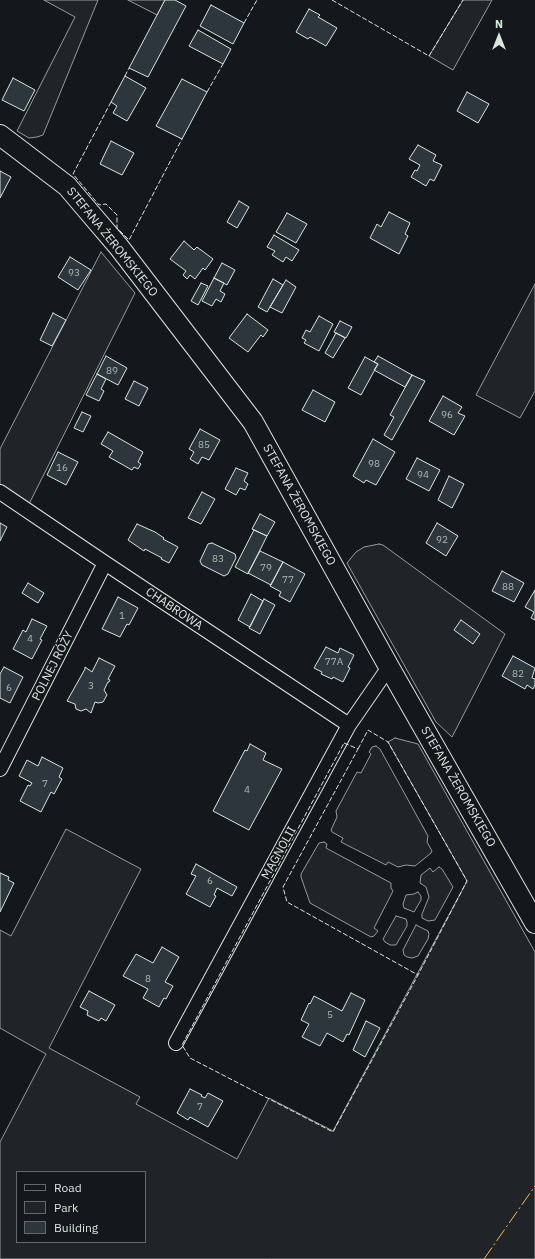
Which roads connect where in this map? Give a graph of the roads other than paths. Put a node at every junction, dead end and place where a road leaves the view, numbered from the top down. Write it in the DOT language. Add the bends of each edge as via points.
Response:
graph roads {
  1 [pos="0,134"];
  2 [pos="0,492"];
  3 [pos="105,563"];
  4 [pos="389,667"];
  5 [pos="349,725"];
  6 [pos="0,769"];
  7 [pos="535,923"];
  8 [pos="176,1043"];
  1 -- 4 [label="street, STEFANA ŻEROMSKIEGO" via="67,186 119,247 253,422"];
  2 -- 3 [label="street, CHABROWA"];
  3 -- 5 [label="street, CHABROWA"];
  3 -- 6 [label="street, POLNEJ RÓŻY"];
  4 -- 5 [label="street, MAGNOLII"];
  4 -- 7 [label="street, STEFANA ŻEROMSKIEGO"];
  5 -- 8 [label="street, MAGNOLII"];
}
